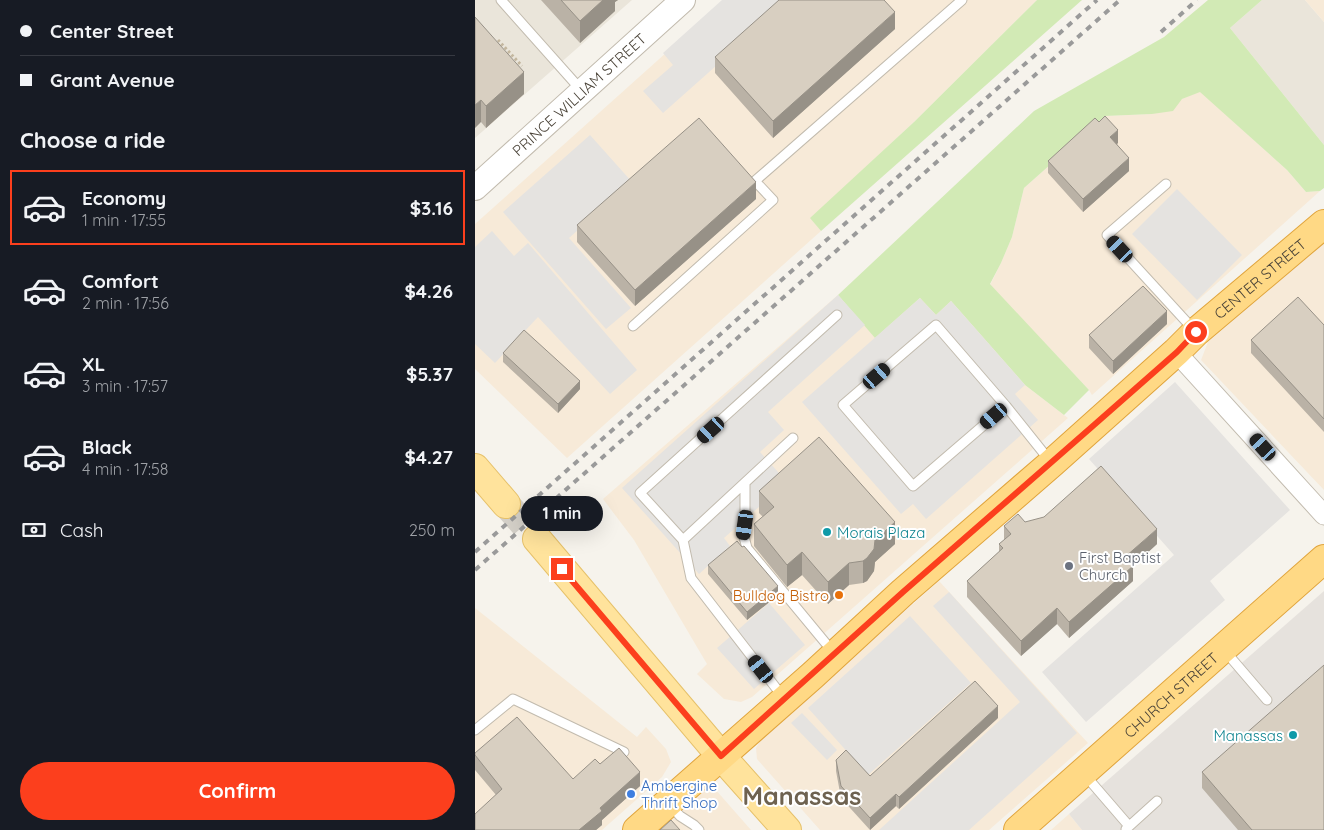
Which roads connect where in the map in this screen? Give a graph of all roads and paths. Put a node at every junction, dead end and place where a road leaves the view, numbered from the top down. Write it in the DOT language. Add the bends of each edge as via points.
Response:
graph roads {
  1 [pos="501,0"];
  2 [pos="683,0"];
  3 [pos="962,0"];
  4 [pos="498,40"];
  5 [pos="522,66"];
  6 [pos="582,91"];
  7 [pos="1166,184"];
  8 [pos="475,188"];
  9 [pos="1324,224"];
  10 [pos="837,315"];
  11 [pos="633,326"];
  12 [pos="1196,332"];
  13 [pos="1177,352"];
  14 [pos="1006,406"];
  15 [pos="793,438"];
  16 [pos="1052,463"];
  17 [pos="475,468"];
  18 [pos="745,483"];
  19 [pos="506,504"];
  20 [pos="1324,515"];
  21 [pos="537,540"];
  22 [pos="683,540"];
  23 [pos="1324,560"];
  24 [pos="1223,648"];
  25 [pos="835,654"];
  26 [pos="785,699"];
  27 [pos="1267,700"];
  28 [pos="475,730"];
  29 [pos="624,752"];
  30 [pos="721,756"];
  31 [pos="1083,773"];
  32 [pos="1157,801"];
  33 [pos="668,803"];
  34 [pos="1127,828"];
  35 [pos="637,830"];
  36 [pos="699,830"];
  37 [pos="787,830"];
  38 [pos="1018,830"];
  1 -- 6 [label="lane"];
  2 -- 6 [label="street, PRINCE WILLIAM STREET"];
  3 -- 11 [label="lane" via="755,181 773,200"];
  4 -- 5 [label="path"];
  6 -- 8 [label="street, PRINCE WILLIAM STREET"];
  7 -- 12 [label="lane" via="1107,235"];
  9 -- 12 [label="highway, CENTER STREET"];
  10 -- 22 [label="lane" via="640,493"];
  12 -- 13 [label="highway, CENTER STREET"];
  13 -- 16 [label="highway, CENTER STREET"];
  13 -- 20 [label="street"];
  14 -- 14 [label="lane" via="913,486 843,405 936,325"];
  14 -- 16 [label="lane"];
  15 -- 18 [label="lane"];
  16 -- 25 [label="highway, CENTER STREET"];
  17 -- 19 [label="main road"];
  18 -- 22 [label="lane"];
  18 -- 25 [label="lane" via="744,536 747,548"];
  21 -- 30 [label="main road"];
  22 -- 26 [label="lane" via="691,578"];
  23 -- 24 [label="highway, CHURCH STREET"];
  24 -- 27 [label="lane"];
  24 -- 31 [label="highway, CHURCH STREET"];
  25 -- 26 [label="highway, CENTER STREET"];
  26 -- 30 [label="highway, CENTER STREET"];
  28 -- 29 [label="lane" via="513,699"];
  30 -- 33 [label="highway, CENTER STREET"];
  30 -- 37 [label="main road"];
  31 -- 34 [label="lane"];
  31 -- 38 [label="highway, CHURCH STREET"];
  32 -- 34 [label="lane"];
  33 -- 35 [label="highway, CENTER STREET"];
  33 -- 36 [label="lane"];
}
